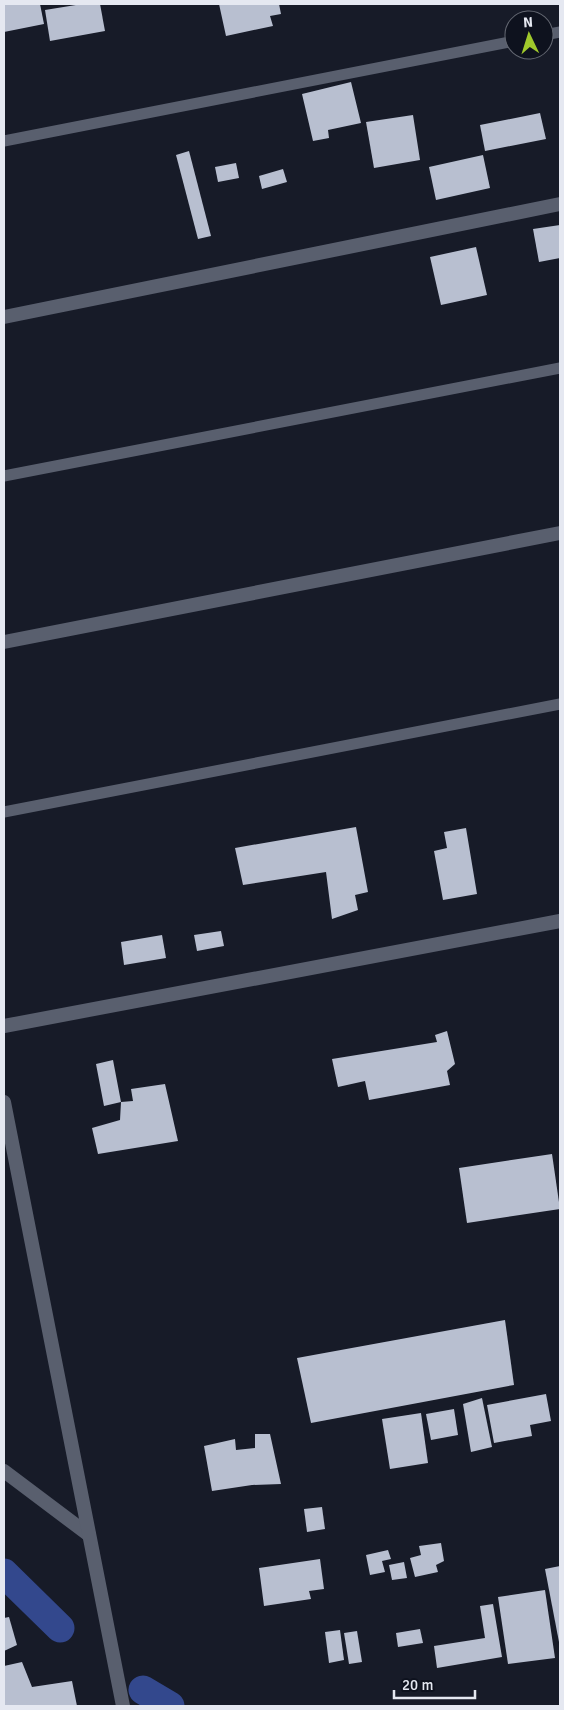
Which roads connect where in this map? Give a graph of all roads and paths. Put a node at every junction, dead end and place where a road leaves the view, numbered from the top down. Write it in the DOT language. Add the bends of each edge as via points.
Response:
graph roads {
  1 [pos="504,43"];
  2 [pos="4,141"];
  3 [pos="560,204"];
  4 [pos="4,317"];
  5 [pos="560,368"];
  6 [pos="4,476"];
  7 [pos="560,533"];
  8 [pos="4,642"];
  9 [pos="560,704"];
  10 [pos="4,812"];
  11 [pos="560,921"];
  12 [pos="4,1026"];
  13 [pos="4,1102"];
  14 [pos="4,1471"];
  15 [pos="89,1535"];
  16 [pos="124,1706"];
  1 -- 2 [label="lane"];
  3 -- 4 [label="street"];
  5 -- 6 [label="lane"];
  7 -- 8 [label="street"];
  9 -- 10 [label="lane"];
  11 -- 12 [label="street"];
  13 -- 15 [label="street"];
  14 -- 15 [label="street"];
  15 -- 16 [label="street"];
}
